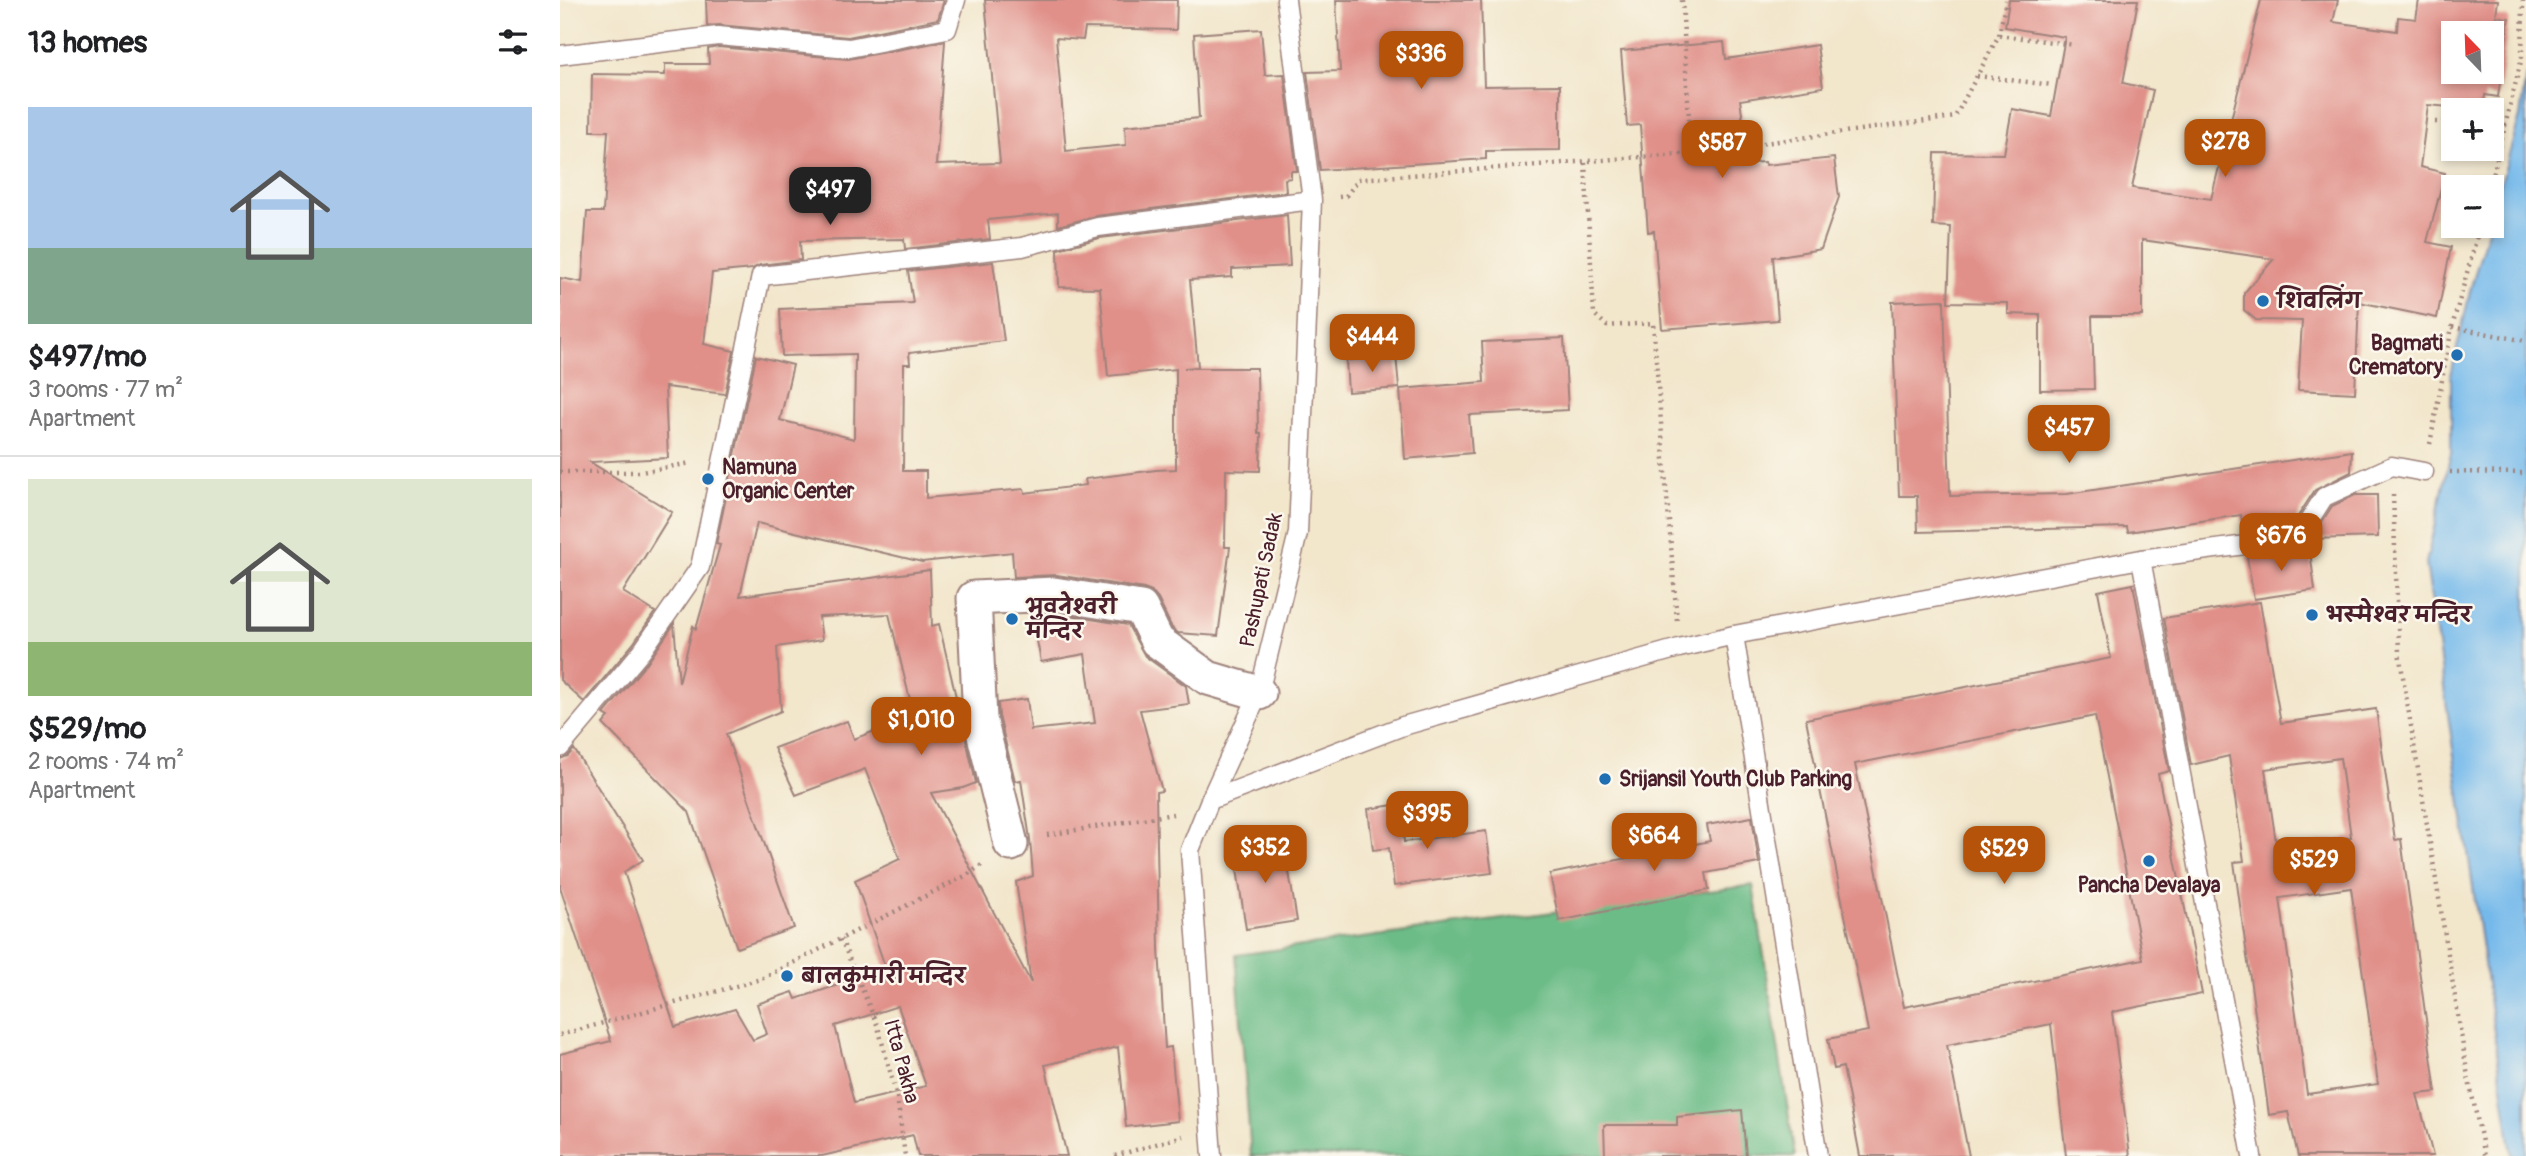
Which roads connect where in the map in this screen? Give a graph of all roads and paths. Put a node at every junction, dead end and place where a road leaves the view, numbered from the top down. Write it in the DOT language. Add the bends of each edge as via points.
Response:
graph roads {
  1 [pos="956,0"];
  2 [pos="1286,0"];
  3 [pos="1682,0"];
  4 [pos="2006,0"];
  5 [pos="2523,0"];
  6 [pos="1999,35"];
  7 [pos="2075,46"];
  8 [pos="560,55"];
  9 [pos="1977,76"];
  10 [pos="2052,85"];
  11 [pos="2435,122"];
  12 [pos="2441,122"];
  13 [pos="2504,125"];
  14 [pos="2507,125"];
  15 [pos="1691,153"];
  16 [pos="1585,163"];
  17 [pos="2493,175"];
  18 [pos="1312,200"];
  19 [pos="2477,238"];
  20 [pos="2452,327"];
  21 [pos="2526,341"];
  22 [pos="722,457"];
  23 [pos="2392,466"];
  24 [pos="560,472"];
  25 [pos="2424,472"];
  26 [pos="2526,473"];
  27 [pos="2141,559"];
  28 [pos="1734,635"];
  29 [pos="1679,648"];
  30 [pos="1259,693"];
  31 [pos="560,748"];
  32 [pos="1210,800"];
  33 [pos="1011,844"];
  34 [pos="841,939"];
  35 [pos="560,1035"];
  36 [pos="1210,1126"];
  37 [pos="905,1156"];
  38 [pos="1115,1156"];
  39 [pos="1212,1156"];
  40 [pos="1818,1156"];
  41 [pos="2252,1156"];
  42 [pos="2486,1156"];
  1 -- 8 [label="lane" via="947,29 849,48 718,36"];
  2 -- 18 [label="lane, Pashupati Sadak"];
  3 -- 15 [label="path"];
  4 -- 6 [label="path"];
  5 -- 14 [label="path" via="2522,57"];
  6 -- 7 [label="path"];
  6 -- 9 [label="path"];
  9 -- 10 [label="path"];
  9 -- 15 [label="path" via="1955,117"];
  11 -- 12 [label="path"];
  13 -- 14 [label="path"];
  14 -- 17 [label="path"];
  15 -- 16 [label="path"];
  16 -- 18 [label="path" via="1359,179 1346,196"];
  16 -- 29 [label="path" via="1594,314 1607,326 1653,323"];
  18 -- 22 [label="lane" via="1098,227 1022,247 761,276"];
  18 -- 30 [label="lane, Pashupati Sadak" via="1298,533"];
  19 -- 20 [label="path"];
  20 -- 21 [label="path"];
  20 -- 25 [label="path"];
  22 -- 24 [label="path" via="641,472"];
  22 -- 31 [label="lane" via="700,567 642,651"];
  23 -- 25 [label="lane"];
  23 -- 27 [label="lane" via="2324,497 2298,538"];
  23 -- 42 [label="path" via="2399,652 2467,1071"];
  25 -- 26 [label="path"];
  27 -- 28 [label="lane"];
  27 -- 41 [label="lane"];
  28 -- 29 [label="lane"];
  28 -- 40 [label="lane"];
  29 -- 32 [label="lane" via="1404,726"];
  30 -- 32 [label="lane, Pashupati Sadak"];
  30 -- 33 [label="street" via="1208,678 1157,641 1141,608 1054,594 974,598 980,719"];
  32 -- 33 [label="path" via="1176,814"];
  32 -- 36 [label="lane, Pashupati Sadak" via="1190,850"];
  33 -- 34 [label="path" via="967,875"];
  34 -- 35 [label="path" via="761,979"];
  34 -- 37 [label="path, Itta Pakha" via="878,1027 897,1097"];
  36 -- 38 [label="path"];
  36 -- 39 [label="lane, Pashupati Sadak"];
}
